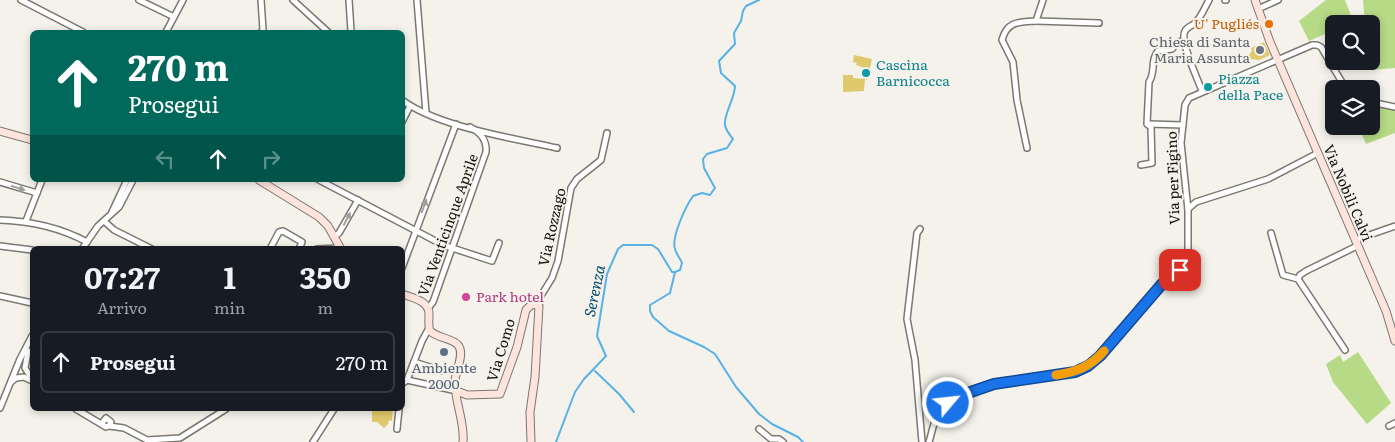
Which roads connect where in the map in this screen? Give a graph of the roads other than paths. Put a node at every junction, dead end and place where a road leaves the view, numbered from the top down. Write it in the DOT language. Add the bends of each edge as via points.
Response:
graph roads {
  1 [pos="21,0"];
  2 [pos="140,0"];
  3 [pos="183,0"];
  4 [pos="261,0"];
  5 [pos="293,0"];
  6 [pos="349,0"];
  7 [pos="417,0"];
  8 [pos="1043,0"];
  9 [pos="1209,0"];
  10 [pos="1255,0"];
  11 [pos="1278,0"];
  12 [pos="1258,8"];
  13 [pos="174,17"];
  14 [pos="1036,21"];
  15 [pos="1099,23"];
  16 [pos="79,30"];
  17 [pos="167,30"];
  18 [pos="262,30"];
  19 [pos="326,30"];
  20 [pos="351,30"];
  21 [pos="1184,39"];
  22 [pos="1278,60"];
  23 [pos="1341,80"];
  24 [pos="1202,91"];
  25 [pos="405,102"];
  26 [pos="1380,104"];
  27 [pos="410,106"];
  28 [pos="1395,107"];
  29 [pos="426,113"];
  30 [pos="405,116"];
  31 [pos="456,124"];
  32 [pos="1147,124"];
  33 [pos="1182,125"];
  34 [pos="470,127"];
  35 [pos="0,131"];
  36 [pos="492,133"];
  37 [pos="608,133"];
  38 [pos="30,139"];
  39 [pos="557,148"];
  40 [pos="1027,148"];
  41 [pos="486,152"];
  42 [pos="1318,153"];
  43 [pos="1141,165"];
  44 [pos="0,182"];
  45 [pos="41,182"];
  46 [pos="126,182"];
  47 [pos="132,182"];
  48 [pos="262,182"];
  49 [pos="323,182"];
  50 [pos="37,193"];
  51 [pos="358,200"];
  52 [pos="1188,210"];
  53 [pos="107,218"];
  54 [pos="0,220"];
  55 [pos="26,221"];
  56 [pos="1395,226"];
  57 [pos="920,229"];
  58 [pos="416,230"];
  59 [pos="1271,233"];
  60 [pos="334,237"];
  61 [pos="87,242"];
  62 [pos="499,243"];
  63 [pos="1356,243"];
  64 [pos="0,246"];
  65 [pos="84,246"];
  66 [pos="146,246"];
  67 [pos="271,246"];
  68 [pos="300,246"];
  69 [pos="339,246"];
  70 [pos="452,249"];
  71 [pos="30,250"];
  72 [pos="405,260"];
  73 [pos="1298,279"];
  74 [pos="405,295"];
  75 [pos="0,296"];
  76 [pos="30,303"];
  77 [pos="538,306"];
  78 [pos="429,307"];
  79 [pos="1386,311"];
  80 [pos="1395,320"];
  81 [pos="429,328"];
  82 [pos="1395,341"];
  83 [pos="30,342"];
  84 [pos="30,344"];
  85 [pos="1345,350"];
  86 [pos="414,362"];
  87 [pos="442,371"];
  88 [pos="30,377"];
  89 [pos="30,379"];
  90 [pos="405,382"];
  91 [pos="8,386"];
  92 [pos="457,391"];
  93 [pos="0,406"];
  94 [pos="79,411"];
  95 [pos="223,411"];
  96 [pos="333,411"];
  97 [pos="398,411"];
  98 [pos="1395,423"];
  99 [pos="1389,426"];
  100 [pos="397,429"];
  101 [pos="759,429"];
  102 [pos="182,440"];
  103 [pos="146,441"];
  104 [pos="313,442"];
  105 [pos="462,442"];
  106 [pos="532,442"];
  107 [pos="783,442"];
  108 [pos="922,442"];
  109 [pos="929,442"];
  1 -- 16 [label="street"];
  2 -- 13 [label="street"];
  3 -- 13 [label="street"];
  4 -- 18 [label="street"];
  5 -- 19 [label="street"];
  6 -- 20 [label="street"];
  7 -- 29 [label="street"];
  8 -- 14 [label="street"];
  9 -- 21 [label="street" via="1195,23 1186,30"];
  10 -- 12 [label="street, Via Nobili Calvi"];
  11 -- 12 [label="street"];
  12 -- 22 [label="street, Via Nobili Calvi"];
  13 -- 17 [label="street"];
  14 -- 15 [label="street"];
  14 -- 40 [label="street" via="1016,22 1009,26 1002,40 1013,62"];
  21 -- 24 [label="street"];
  21 -- 32 [label="street" via="1172,49 1158,51 1153,56"];
  22 -- 23 [label="street" via="1317,45"];
  22 -- 24 [label="street"];
  22 -- 42 [label="street, Via Nobili Calvi"];
  24 -- 33 [label="street, Via per Figino" via="1189,98"];
  25 -- 27 [label="street"];
  26 -- 28 [label="street"];
  27 -- 29 [label="street"];
  27 -- 30 [label="street"];
  29 -- 31 [label="street"];
  31 -- 34 [label="street"];
  58 -- 31 [label="street, one-way"];
  32 -- 33 [label="street"];
  32 -- 43 [label="street" via="1151,127 1152,163"];
  33 -- 52 [label="street, Via per Figino"];
  34 -- 36 [label="street"];
  34 -- 41 [label="street, Via Venticinque Aprile" via="486,141"];
  35 -- 38 [label="street"];
  36 -- 39 [label="street"];
  36 -- 41 [label="street"];
  37 -- 77 [label="street, Via Rozzago" via="601,160 571,188 558,261 537,302"];
  41 -- 70 [label="street, Via Venticinque Aprile"];
  42 -- 52 [label="street" via="1268,179 1196,202"];
  42 -- 63 [label="street, Via Nobili Calvi"];
  44 -- 50 [label="street, one-way"];
  45 -- 50 [label="street"];
  46 -- 53 [label="street"];
  47 -- 53 [label="street" via="120,206"];
  48 -- 60 [label="street" via="319,216"];
  49 -- 51 [label="street"];
  50 -- 55 [label="street"];
  51 -- 58 [label="street"];
  60 -- 51 [label="street, one-way"];
  52 -- 109 [label="street, Via per Figino" via="1188,256 1185,264 1162,284 1100,356 1075,372 994,384 956,397 938,415"];
  53 -- 61 [label="street"];
  53 -- 66 [label="street" via="114,230"];
  54 -- 55 [label="street"];
  55 -- 61 [label="street" via="72,234"];
  56 -- 63 [label="street"];
  57 -- 108 [label="street" via="907,319 915,360"];
  58 -- 70 [label="street"];
  58 -- 72 [label="street"];
  59 -- 73 [label="street" via="1283,275"];
  60 -- 69 [label="street"];
  61 -- 65 [label="street"];
  62 -- 70 [label="street" via="492,261"];
  63 -- 73 [label="street" via="1306,271"];
  63 -- 79 [label="street, Via Nobili Calvi"];
  64 -- 71 [label="street"];
  67 -- 68 [label="street" via="278,232 283,231 302,242"];
  70 -- 78 [label="street, Via Venticinque Aprile"];
  73 -- 85 [label="street"];
  74 -- 78 [label="street"];
  75 -- 76 [label="street"];
  77 -- 92 [label="street, Via Como" via="532,304 526,310 500,394 467,395"];
  77 -- 106 [label="street, Via Como" via="530,412"];
  78 -- 81 [label="street"];
  79 -- 80 [label="street, Via Nobili Calvi"];
  79 -- 82 [label="street, Via Nobili Calvi"];
  81 -- 86 [label="street"];
  81 -- 92 [label="street" via="433,334 459,347"];
  83 -- 91 [label="street"];
  84 -- 88 [label="street" via="25,368"];
  86 -- 87 [label="street"];
  86 -- 90 [label="street"];
  89 -- 91 [label="street" via="16,378"];
  90 -- 92 [label="street, Via Como"];
  91 -- 93 [label="street"];
  92 -- 105 [label="street"];
  94 -- 103 [label="street" via="103,421 104,426 110,424 124,428"];
  95 -- 102 [label="street"];
  96 -- 104 [label="street"];
  97 -- 100 [label="street"];
  98 -- 99 [label="street"];
  101 -- 107 [label="street" via="771,439"];
  102 -- 103 [label="street"];
}
